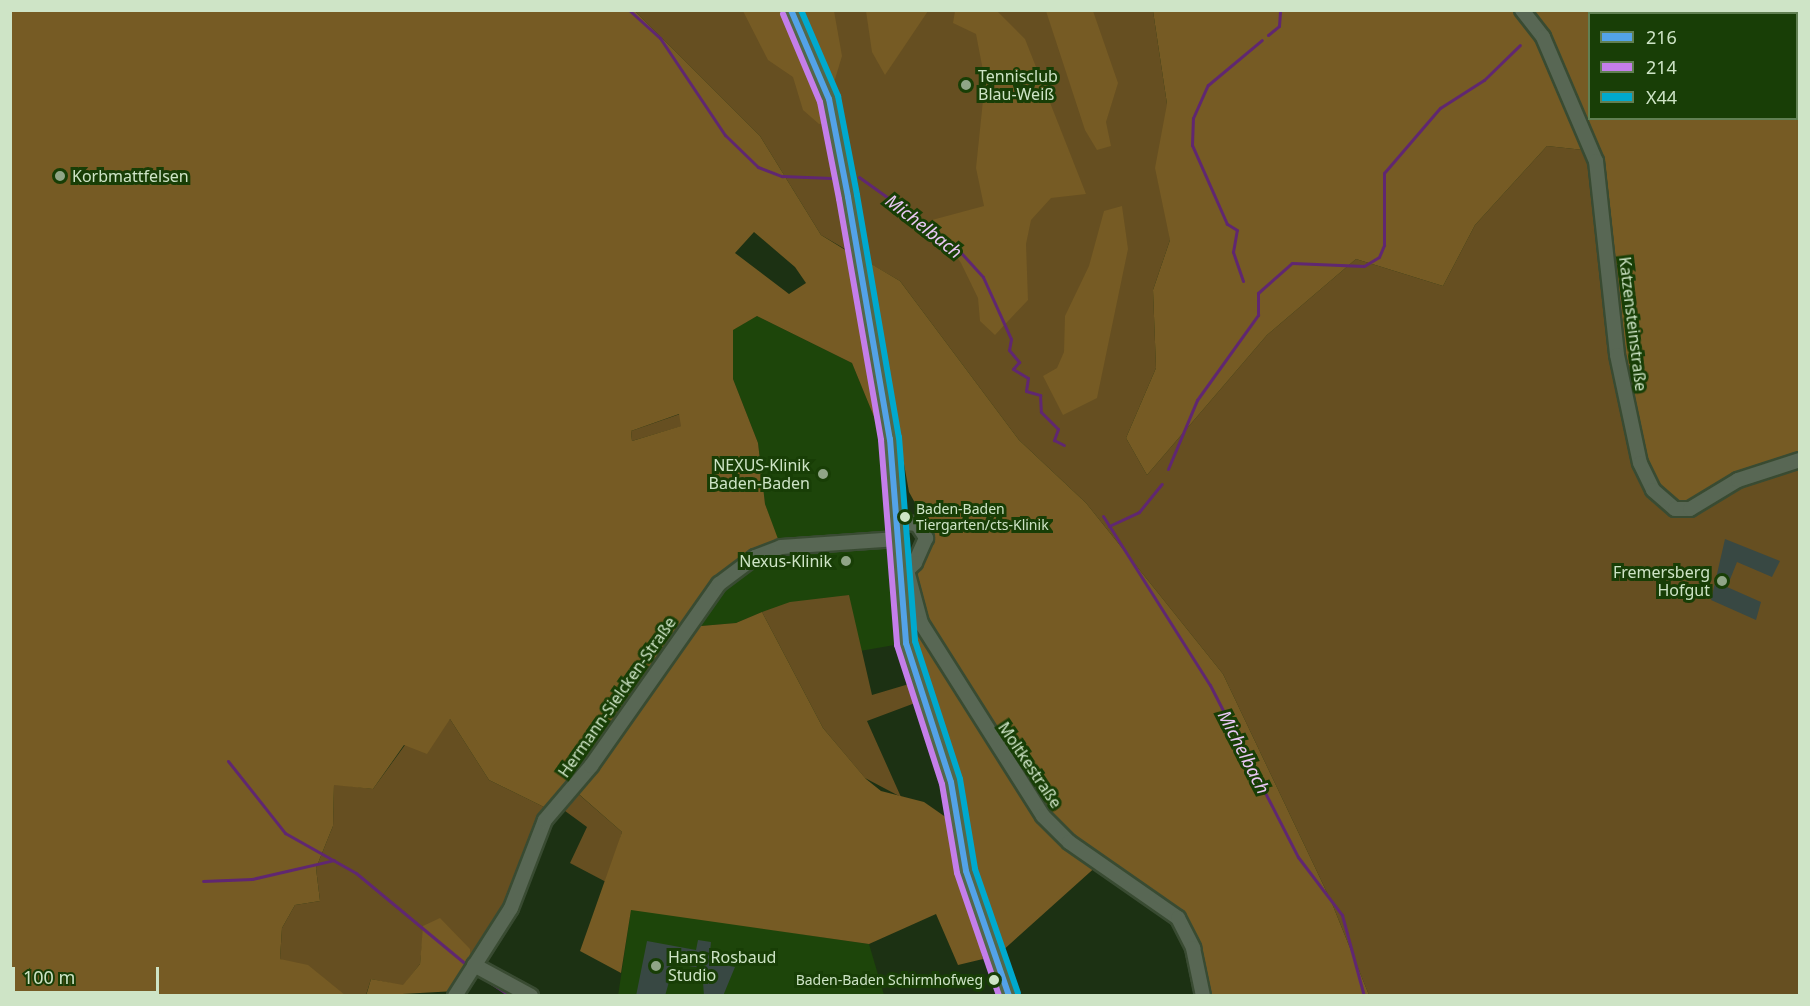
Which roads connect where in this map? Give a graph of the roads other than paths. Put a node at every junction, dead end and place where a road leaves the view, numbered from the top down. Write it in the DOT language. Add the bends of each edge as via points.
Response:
graph roads {
  1 [pos="791,10"];
  2 [pos="1522,10"];
  3 [pos="1800,459"];
  4 [pos="897,531"];
  5 [pos="903,576"];
  6 [pos="472,968"];
  7 [pos="455,996"];
  8 [pos="531,996"];
  9 [pos="1008,996"];
  10 [pos="1203,996"];
  1 -- 4 [label="main road" via="832,110 890,440"];
  2 -- 3 [label="street, Katzensteinstraße" via="1543,38 1596,161 1617,355 1640,463 1653,490 1675,509 1690,509 1738,480"];
  4 -- 5 [label="main road"];
  4 -- 5 [label="street" via="917,524 926,538"];
  4 -- 6 [label="street, Hermann-Sielcken-Straße" via="781,547 755,557 719,584 597,758 545,820 511,908"];
  5 -- 9 [label="main road" via="906,643 951,782 966,871"];
  5 -- 10 [label="street, Moltkestraße" via="921,623 1043,816 1069,842 1178,918 1190,940"];
  6 -- 7 [label="street, Hermann-Sielcken-Straße"];
  6 -- 8 [label="street"];
}
